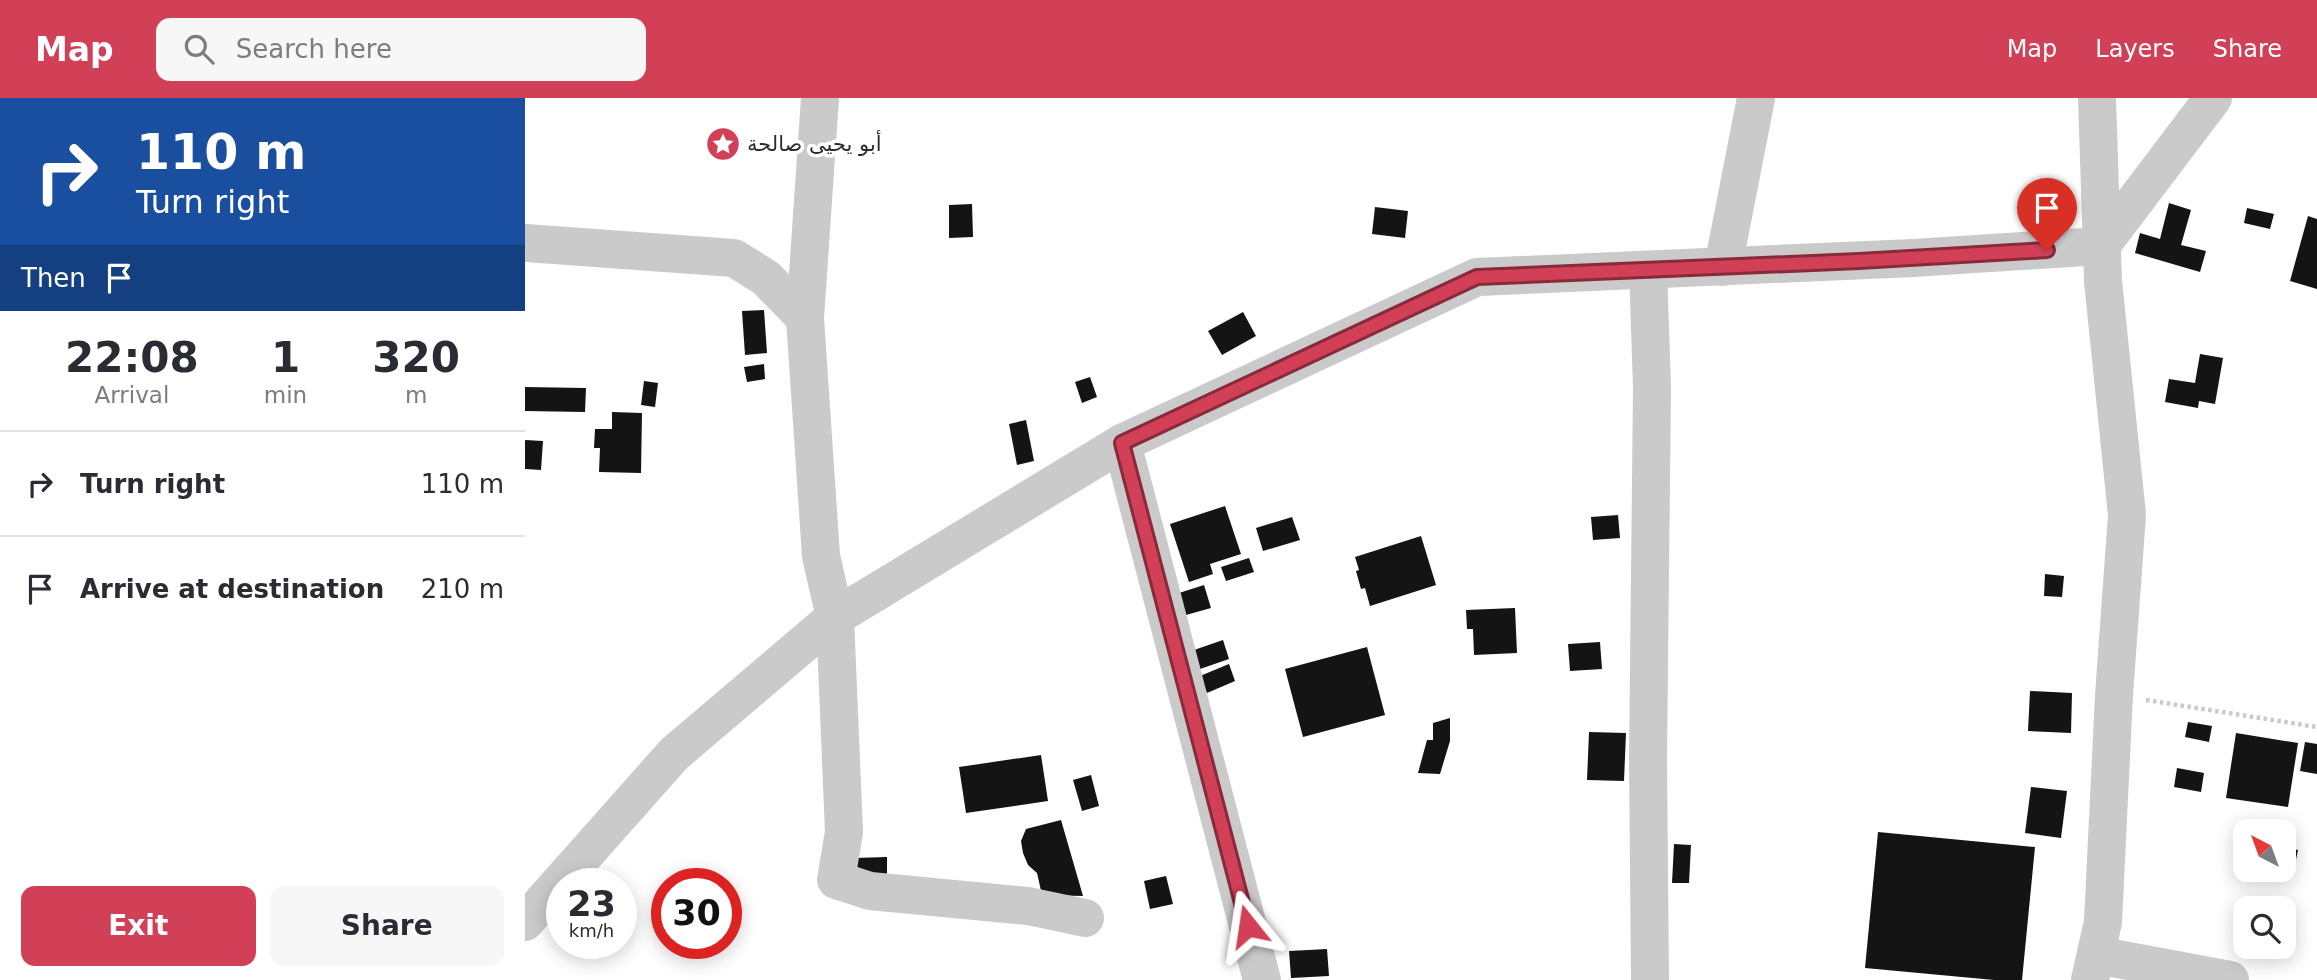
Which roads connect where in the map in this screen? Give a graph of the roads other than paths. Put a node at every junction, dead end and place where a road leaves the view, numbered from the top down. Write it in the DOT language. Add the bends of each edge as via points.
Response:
graph roads {
  1 [pos="820,98"];
  2 [pos="1756,98"];
  3 [pos="2097,98"];
  4 [pos="2213,98"];
  5 [pos="525,243"];
  6 [pos="2101,246"];
  7 [pos="1723,267"];
  8 [pos="1648,270"];
  9 [pos="805,318"];
  10 [pos="1122,443"];
  11 [pos="835,617"];
  12 [pos="1084,918"];
  13 [pos="525,922"];
  14 [pos="2093,968"];
  15 [pos="1262,980"];
  16 [pos="1650,980"];
  17 [pos="2230,980"];
  1 -- 9 [label="street"];
  2 -- 7 [label="street"];
  3 -- 6 [label="street"];
  4 -- 6 [label="street"];
  5 -- 9 [label="street" via="734,258 766,278"];
  6 -- 7 [label="street"];
  6 -- 14 [label="street" via="2127,515 2103,922"];
  7 -- 8 [label="street"];
  8 -- 10 [label="street" via="1477,277"];
  8 -- 16 [label="street" via="1652,387"];
  9 -- 11 [label="street" via="821,556"];
  10 -- 11 [label="street"];
  10 -- 15 [label="street"];
  11 -- 12 [label="street" via="843,832 836,880 870,891 1028,906"];
  11 -- 13 [label="street" via="674,754"];
  14 -- 17 [label="street"];
}
